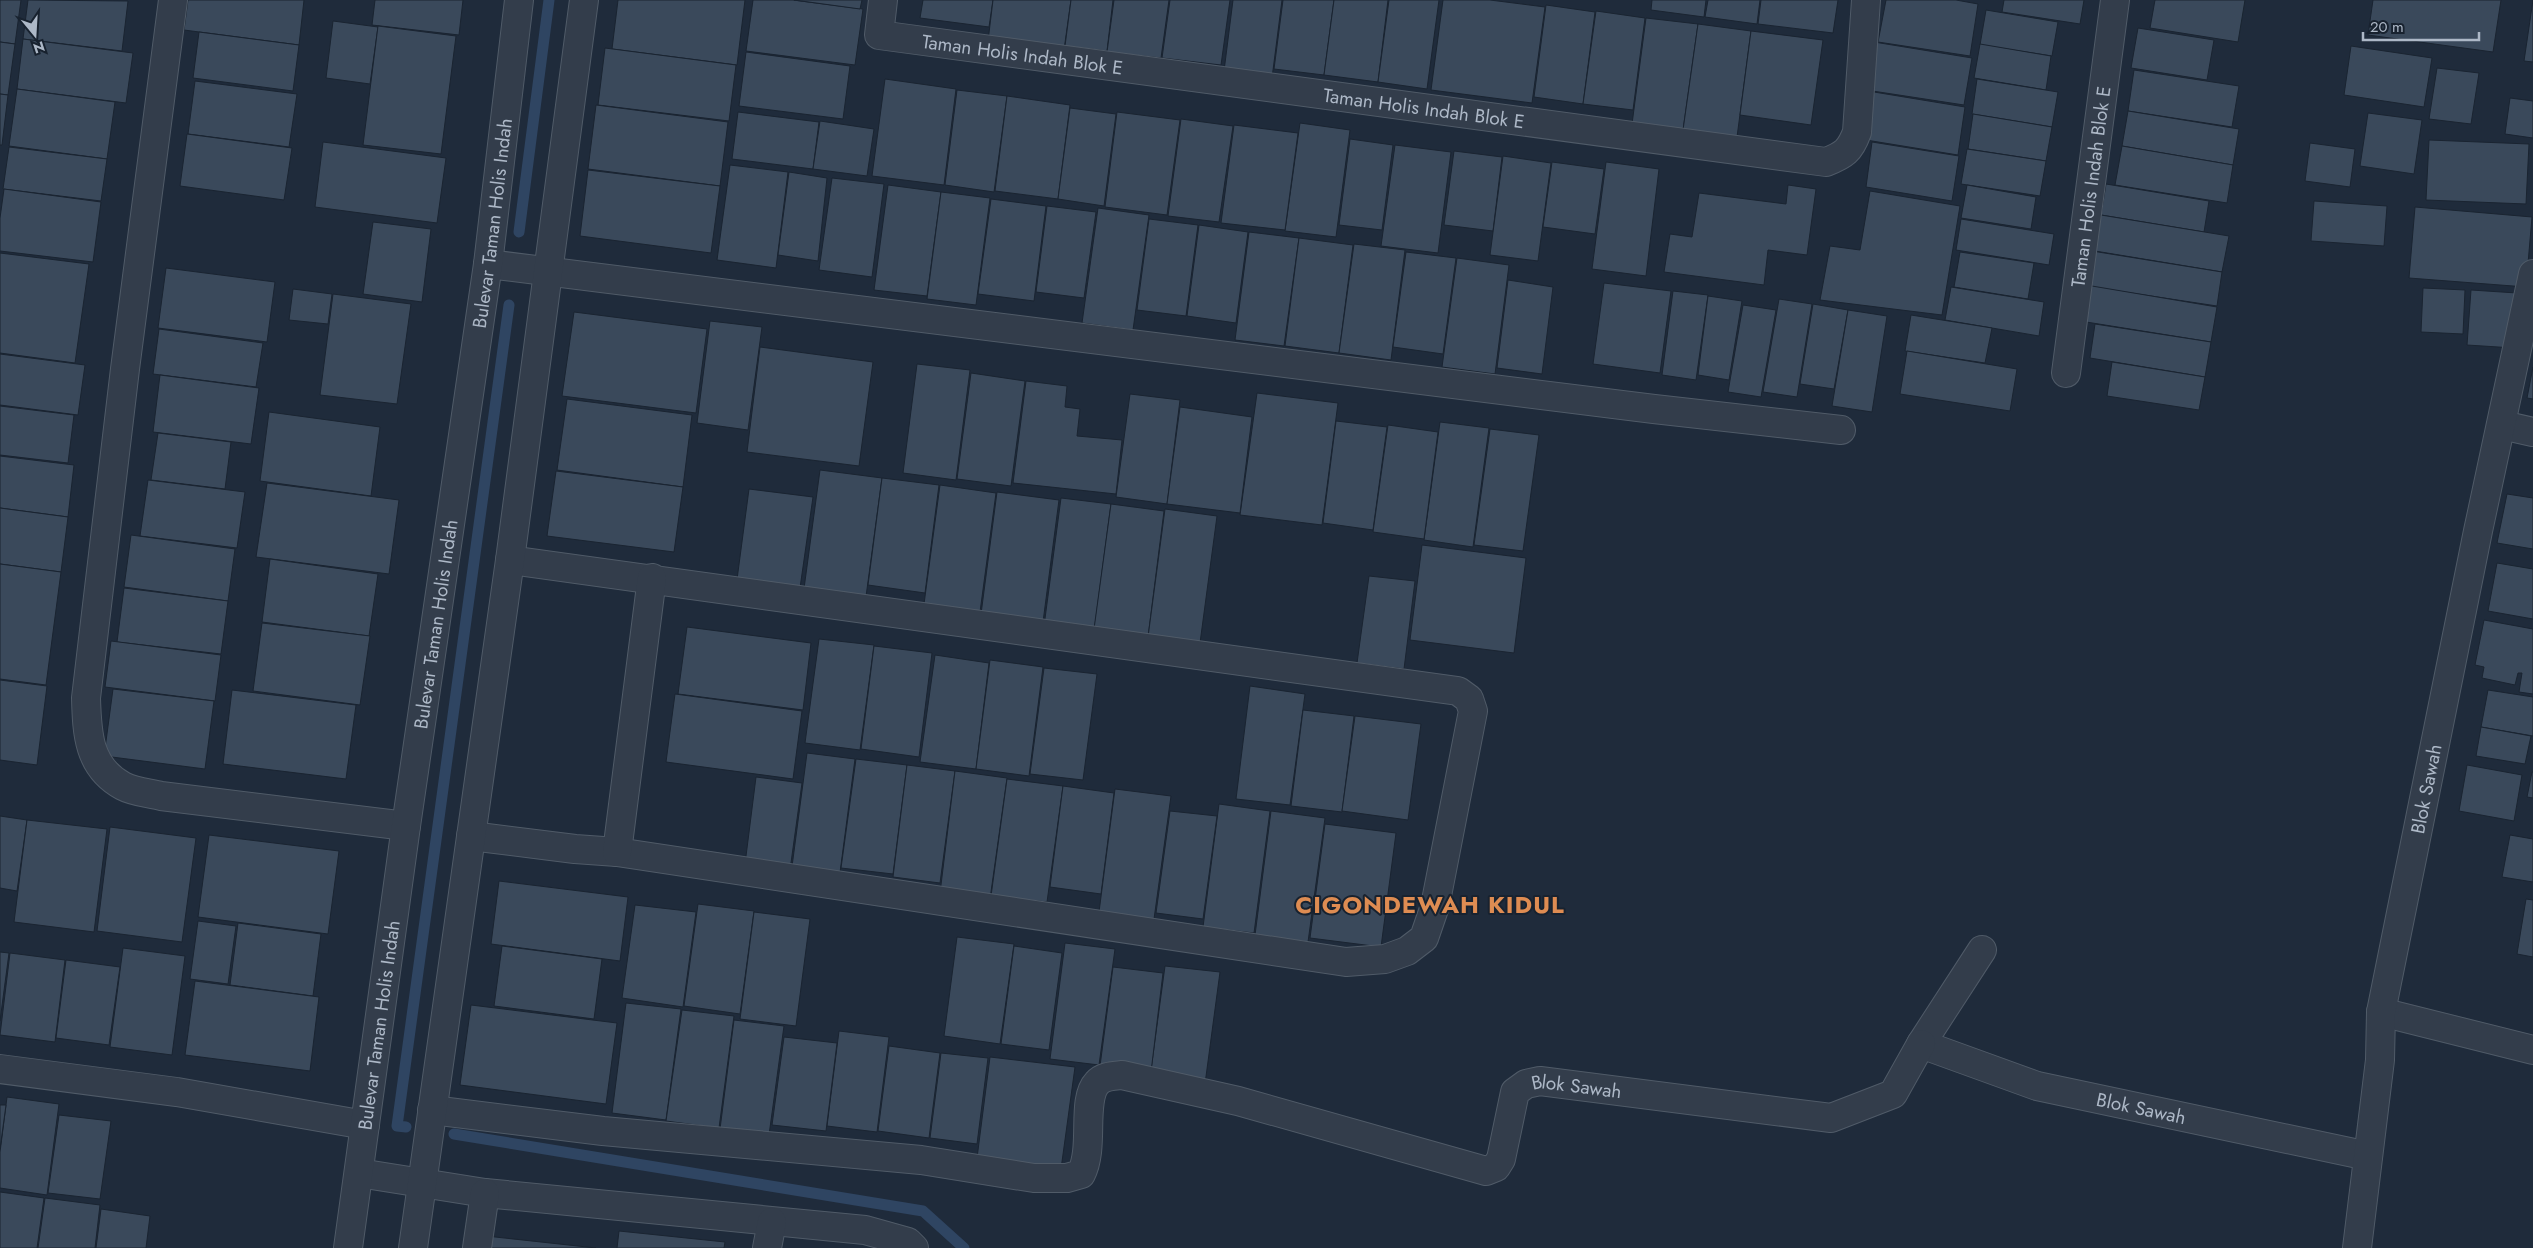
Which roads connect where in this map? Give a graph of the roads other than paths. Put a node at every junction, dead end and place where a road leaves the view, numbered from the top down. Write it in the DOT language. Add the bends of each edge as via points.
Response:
graph roads {
  1 [pos="173,0"];
  2 [pos="519,0"];
  3 [pos="584,0"];
  4 [pos="883,0"];
  5 [pos="1866,0"];
  6 [pos="2115,0"];
  7 [pos="488,264"];
  8 [pos="549,272"];
  9 [pos="2533,274"];
  10 [pos="2066,373"];
  11 [pos="2502,425"];
  12 [pos="1841,430"];
  13 [pos="2533,432"];
  14 [pos="510,560"];
  15 [pos="652,578"];
  16 [pos="406,826"];
  17 [pos="472,836"];
  18 [pos="617,852"];
  19 [pos="1982,950"];
  20 [pos="2381,1012"];
  21 [pos="1921,1044"];
  22 [pos="2533,1050"];
  23 [pos="0,1069"];
  24 [pos="432,1110"];
  25 [pos="365,1125"];
  26 [pos="2368,1156"];
  27 [pos="390,1178"];
  28 [pos="485,1193"];
  29 [pos="769,1235"];
  30 [pos="348,1248"];
  31 [pos="412,1248"];
  32 [pos="477,1248"];
  33 [pos="914,1248"];
  34 [pos="2357,1248"];
  1 -- 16 [label="street" via="86,698 88,740 104,772 124,787 161,796"];
  2 -- 7 [label="street, Bulevar Taman Holis Indah"];
  3 -- 8 [label="street, Bulevar Taman Holis Indah"];
  4 -- 5 [label="street, Taman Holis Indah Blok E" via="879,35 1826,162 1851,147 1857,132"];
  6 -- 10 [label="street, Taman Holis Indah Blok E"];
  7 -- 8 [label="street"];
  7 -- 16 [label="street, Bulevar Taman Holis Indah"];
  8 -- 12 [label="street"];
  8 -- 14 [label="street, Bulevar Taman Holis Indah"];
  9 -- 11 [label="street, Blok Sawah"];
  11 -- 13 [label="street"];
  11 -- 20 [label="street, Blok Sawah"];
  14 -- 15 [label="street"];
  14 -- 17 [label="street, Bulevar Taman Holis Indah"];
  15 -- 18 [label="street"];
  15 -- 18 [label="street" via="1458,691 1469,699 1473,711 1435,906 1424,938 1407,951 1385,959 1346,962"];
  16 -- 25 [label="street, Bulevar Taman Holis Indah"];
  17 -- 18 [label="street"];
  17 -- 24 [label="street, Bulevar Taman Holis Indah"];
  19 -- 21 [label="street, Blok Sawah"];
  20 -- 22 [label="street"];
  20 -- 26 [label="street, Blok Sawah" via="2380,1060"];
  21 -- 24 [label="street, Blok Sawah" via="1893,1094 1831,1118 1540,1080 1526,1084 1515,1092 1501,1159 1496,1167 1486,1171 1238,1101 1122,1076 1107,1076 1097,1082 1090,1096 1087,1162 1081,1174 1067,1178 1034,1178 921,1160 602,1131"];
  21 -- 26 [label="street, Blok Sawah" via="2037,1086"];
  23 -- 25 [label="street" via="177,1092"];
  24 -- 27 [label="street, Bulevar Taman Holis Indah"];
  25 -- 27 [label="street, Bulevar Taman Holis Indah"];
  26 -- 34 [label="street, Blok Sawah"];
  27 -- 28 [label="street"];
  27 -- 30 [label="street, Bulevar Taman Holis Indah"];
  27 -- 31 [label="street, Bulevar Taman Holis Indah"];
  28 -- 29 [label="street"];
  28 -- 32 [label="street"];
  29 -- 33 [label="street" via="865,1230 908,1242"];
}
